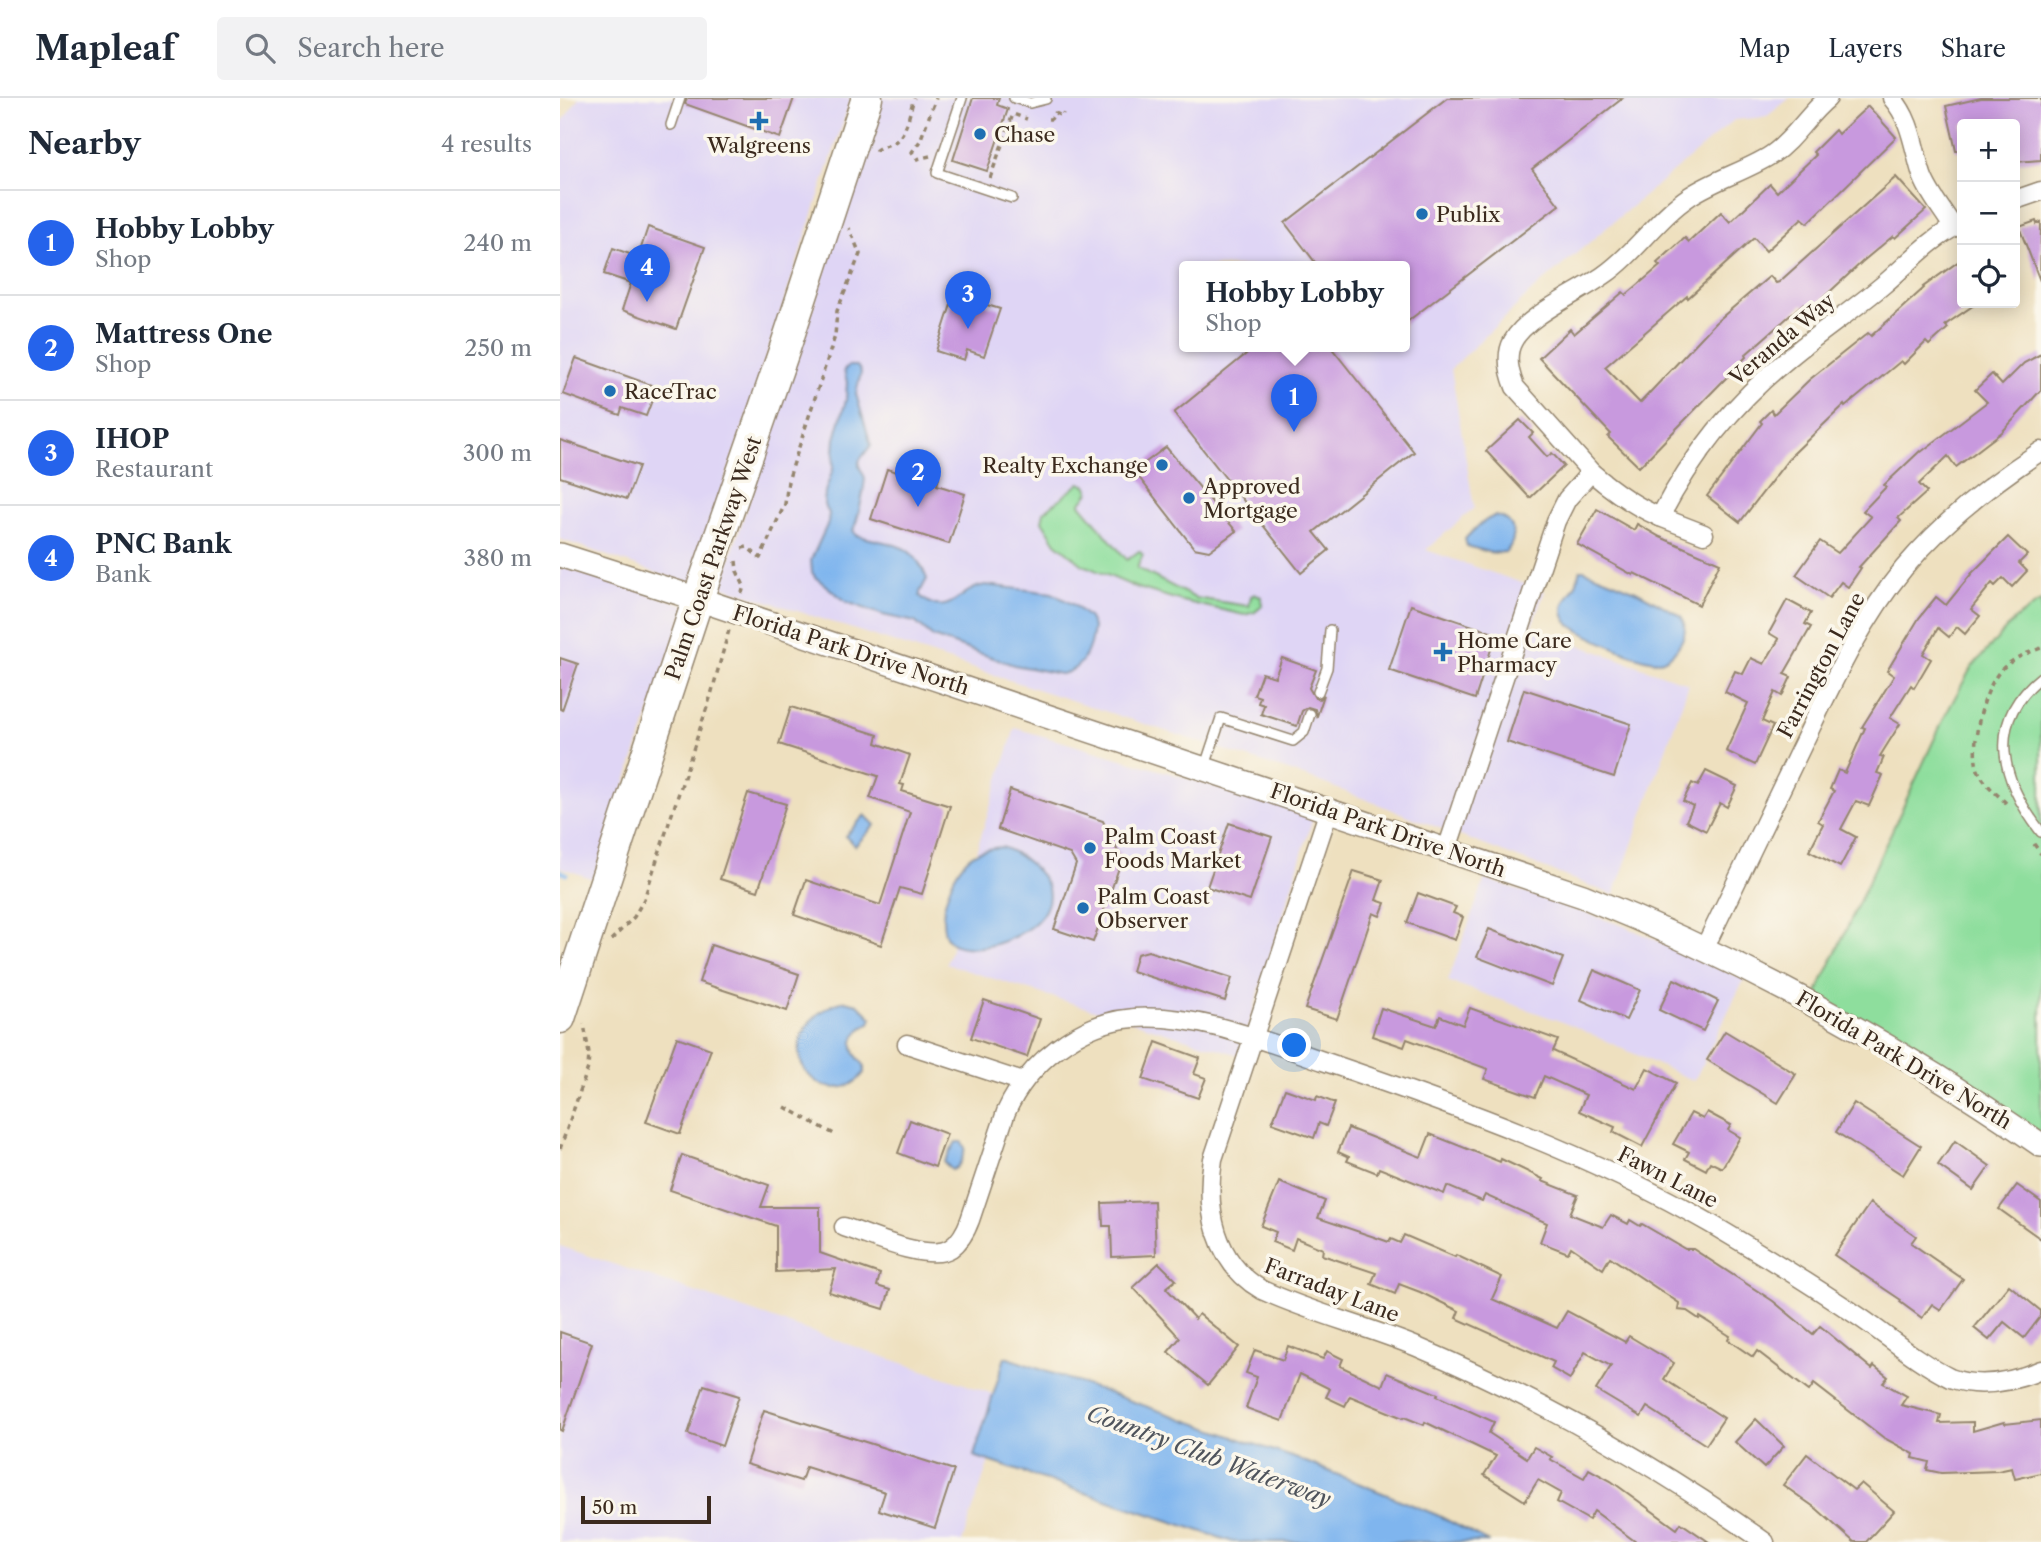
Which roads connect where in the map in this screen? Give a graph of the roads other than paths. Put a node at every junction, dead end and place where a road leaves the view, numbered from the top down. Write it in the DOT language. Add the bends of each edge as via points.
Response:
graph roads {
  1 [pos="680,98"];
  2 [pos="867,98"];
  3 [pos="962,98"];
  4 [pos="1014,98"];
  5 [pos="1828,98"];
  6 [pos="1892,98"];
  7 [pos="1045,99"];
  8 [pos="671,125"];
  9 [pos="2041,191"];
  10 [pos="1012,198"];
  11 [pos="2020,198"];
  12 [pos="1957,224"];
  13 [pos="1957,226"];
  14 [pos="2041,451"];
  15 [pos="1591,472"];
  16 [pos="1660,517"];
  17 [pos="1704,534"];
  18 [pos="560,555"];
  19 [pos="698,599"];
  20 [pos="1330,630"];
  21 [pos="2041,677"];
  22 [pos="1318,692"];
  23 [pos="1310,714"];
  24 [pos="1204,769"];
  25 [pos="1329,810"];
  26 [pos="2041,832"];
  27 [pos="1447,849"];
  28 [pos="1704,948"];
  29 [pos="572,1019"];
  30 [pos="1252,1037"];
  31 [pos="907,1044"];
  32 [pos="1023,1082"];
  33 [pos="2041,1145"];
  34 [pos="844,1227"];
  35 [pos="2041,1370"];
  36 [pos="1765,1542"];
  1 -- 8 [label="lane"];
  2 -- 19 [label="main road, Palm Coast Parkway West"];
  3 -- 10 [label="lane" via="937,173"];
  4 -- 7 [label="lane" via="1030,103"];
  5 -- 15 [label="street" via="1773,154 1691,196 1619,263 1528,323 1513,341 1509,362 1515,387"];
  6 -- 12 [label="street" via="1905,116 1927,187"];
  9 -- 11 [label="street"];
  13 -- 16 [label="street, Veranda Way" via="1758,385 1703,446"];
  14 -- 28 [label="street, Farrington Lane" via="1996,481 1943,527 1869,617"];
  15 -- 16 [label="street" via="1639,508"];
  15 -- 27 [label="street" via="1567,499 1556,521"];
  16 -- 17 [label="street"];
  18 -- 19 [label="street, Florida Park Drive North"];
  19 -- 24 [label="street, Florida Park Drive North"];
  19 -- 29 [label="main road, Palm Coast Parkway West"];
  20 -- 22 [label="lane" via="1327,668"];
  21 -- 26 [label="lane" via="2013,713 2004,752 2015,794"];
  23 -- 24 [label="lane" via="1301,735 1293,741 1221,718"];
  24 -- 25 [label="street, Florida Park Drive North"];
  25 -- 27 [label="street, Florida Park Drive North"];
  25 -- 30 [label="street, Farraday Lane"];
  27 -- 28 [label="street, Florida Park Drive North" via="1583,896"];
  28 -- 33 [label="street, Florida Park Drive North" via="1858,1029"];
  30 -- 32 [label="street, Fawn Lane" via="1164,1018 1114,1020 1061,1046"];
  30 -- 35 [label="street, Fawn Lane" via="1461,1109 1630,1182 1735,1238 1950,1378 1997,1383"];
  30 -- 36 [label="street, Farraday Lane" via="1216,1145 1210,1184 1218,1237 1230,1262 1247,1281 1294,1304 1413,1345 1527,1398 1665,1474"];
  31 -- 32 [label="street"];
  32 -- 34 [label="street, Fawn Lane" via="1006,1112 967,1229 952,1247 921,1251"];
}
